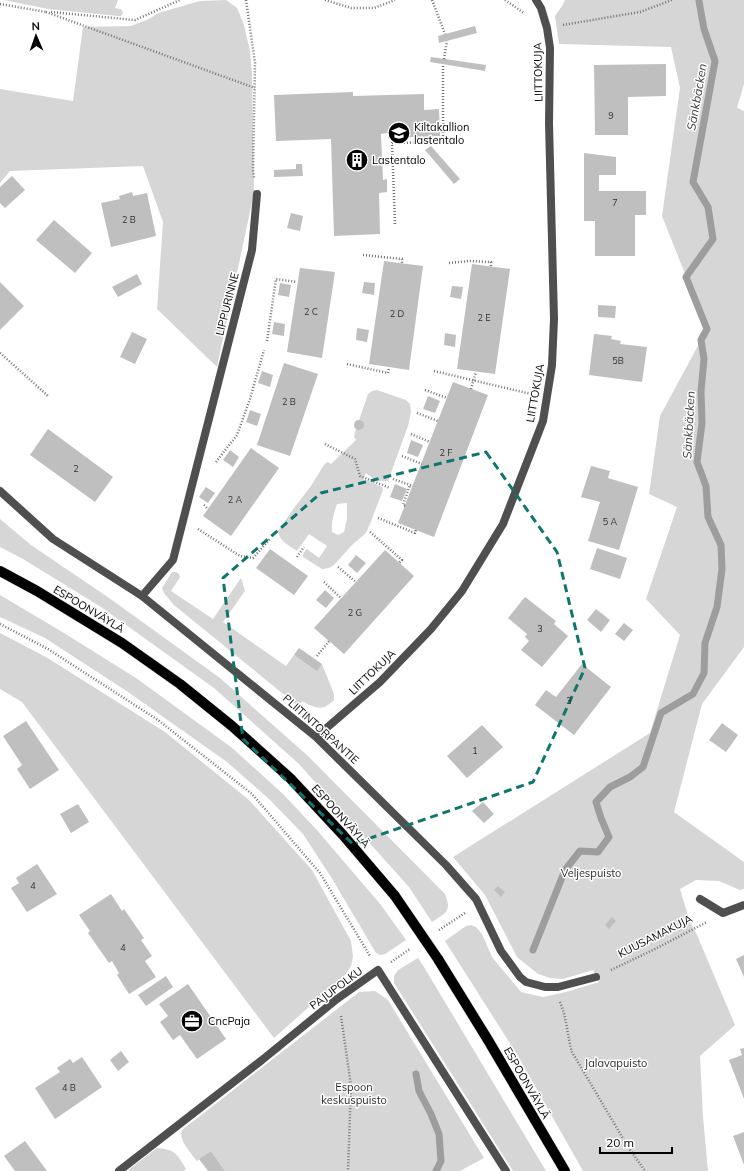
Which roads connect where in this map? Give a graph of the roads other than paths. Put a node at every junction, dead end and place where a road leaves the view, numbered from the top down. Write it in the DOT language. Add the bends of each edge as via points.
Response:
graph roads {
  1 [pos="536,0"];
  2 [pos="257,194"];
  3 [pos="0,491"];
  4 [pos="0,571"];
  5 [pos="142,596"];
  6 [pos="316,737"];
  7 [pos="700,899"];
  8 [pos="744,905"];
  9 [pos="596,977"];
  10 [pos="119,1171"];
  11 [pos="506,1171"];
  12 [pos="565,1171"];
  1 -- 6 [label="street, LIITTOKUJA" via="547,28 550,48 549,123 554,319 552,364 543,421 503,524 462,591 431,629 380,682"];
  2 -- 5 [label="street, LIPPURINNE" via="252,250 173,560"];
  3 -- 5 [label="street, PLIITINTORPANTIE" via="54,539"];
  4 -- 12 [label="main road, ESPOONVÄYLÄ, bridge" via="122,643 180,684 290,778 344,835 395,896 438,959"];
  5 -- 6 [label="street, PLIITINTORPANTIE"];
  6 -- 9 [label="street, PLIITINTORPANTIE" via="446,865 476,899 501,951 520,977 532,984 558,988"];
  7 -- 8 [label="street" via="723,913"];
  10 -- 11 [label="street, PAJUPOLKU" via="337,999 378,970"];
}
